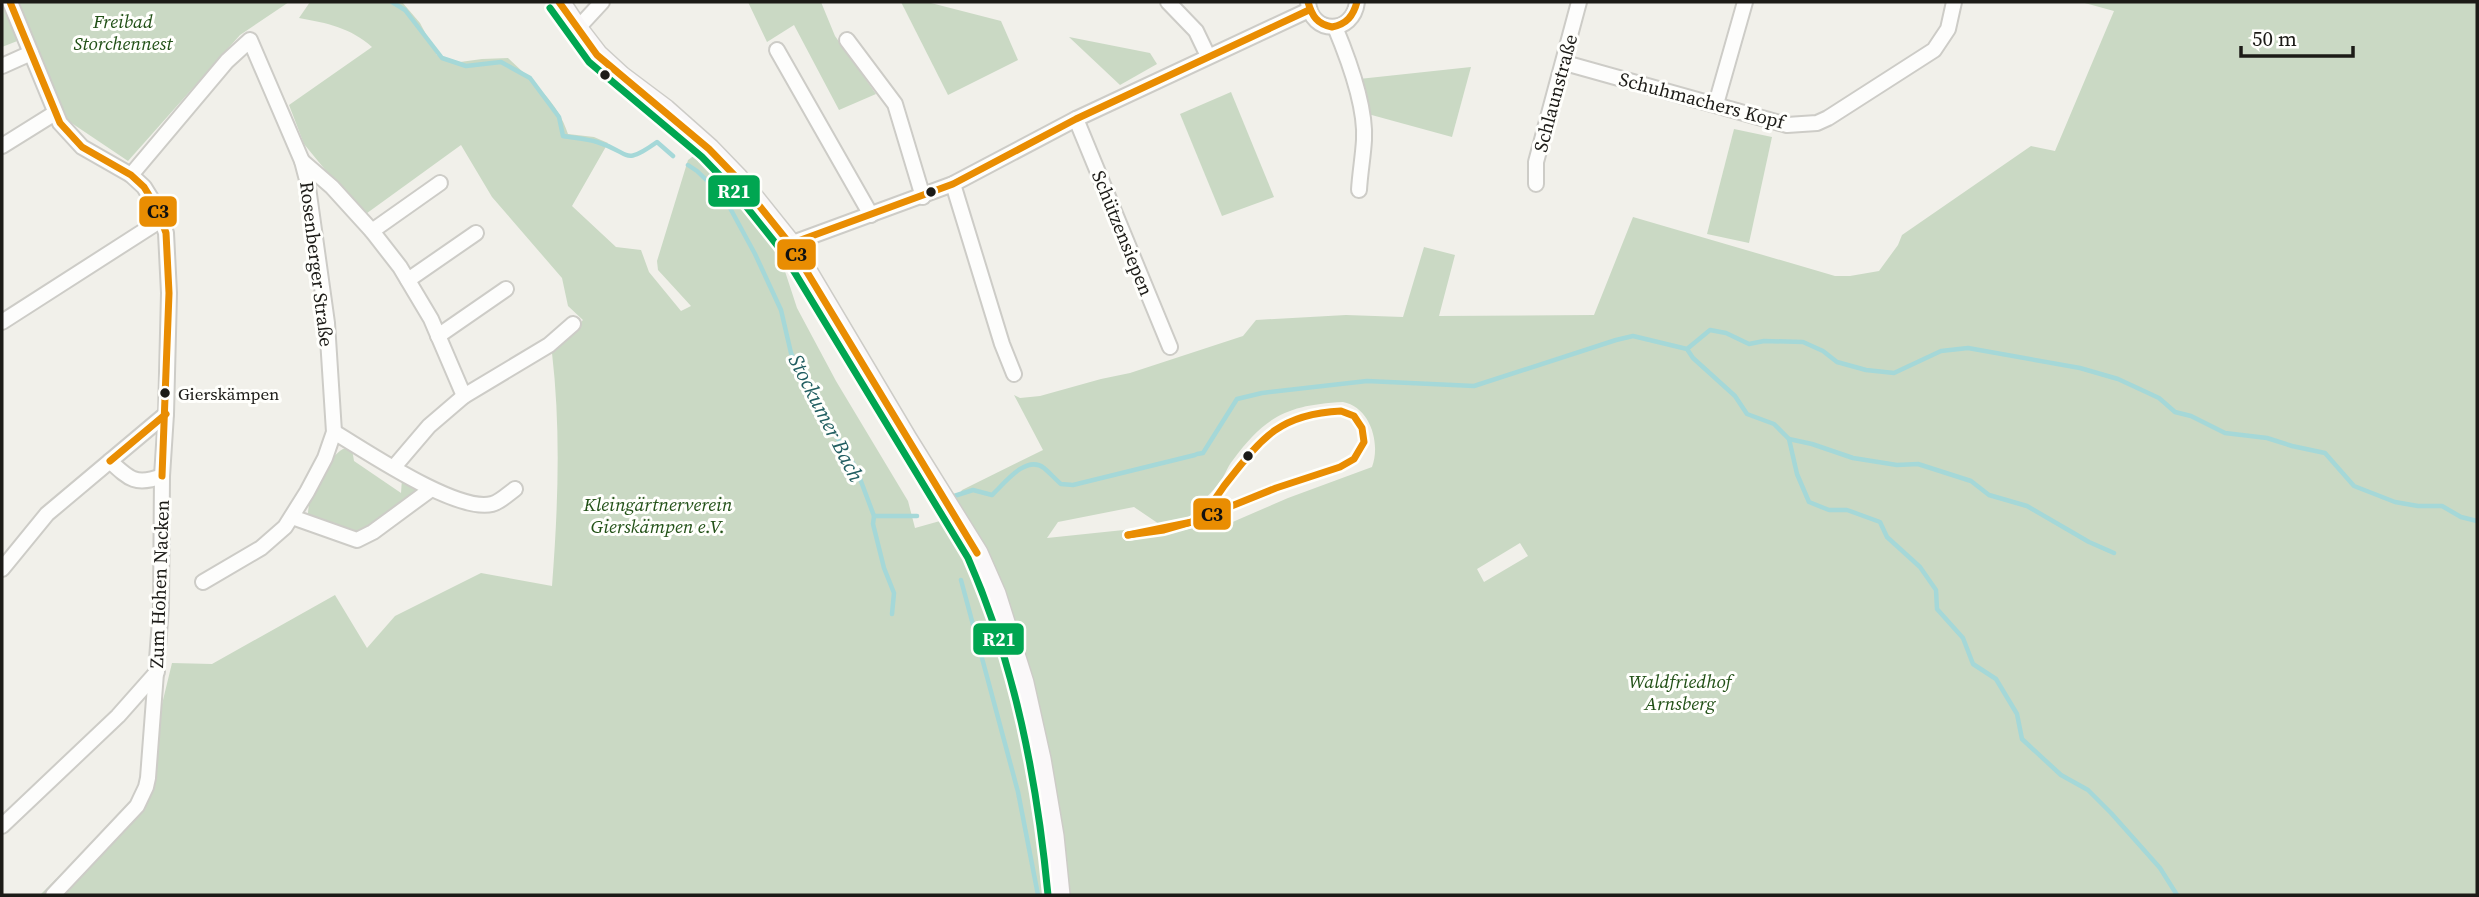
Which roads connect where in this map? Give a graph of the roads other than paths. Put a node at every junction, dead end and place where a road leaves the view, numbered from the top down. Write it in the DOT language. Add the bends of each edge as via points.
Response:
graph roads {
  1 [pos="10,2"];
  2 [pos="559,2"];
  3 [pos="603,2"];
  4 [pos="1168,2"];
  5 [pos="1357,2"];
  6 [pos="1579,2"];
  7 [pos="1745,2"];
  8 [pos="1954,2"];
  9 [pos="1309,6"];
  10 [pos="1335,27"];
  11 [pos="577,29"];
  12 [pos="847,40"];
  13 [pos="777,50"];
  14 [pos="31,53"];
  15 [pos="1208,56"];
  16 [pos="1564,63"];
  17 [pos="2,66"];
  18 [pos="1716,104"];
  19 [pos="55,113"];
  20 [pos="1076,119"];
  21 [pos="2,146"];
  22 [pos="302,161"];
  23 [pos="131,175"];
  24 [pos="440,183"];
  25 [pos="953,184"];
  26 [pos="1536,184"];
  27 [pos="1359,190"];
  28 [pos="923,197"];
  29 [pos="871,215"];
  30 [pos="161,220"];
  31 [pos="372,231"];
  32 [pos="476,233"];
  33 [pos="790,244"];
  34 [pos="408,279"];
  35 [pos="506,289"];
  36 [pos="4,316"];
  37 [pos="573,324"];
  38 [pos="438,336"];
  39 [pos="1170,347"];
  40 [pos="1014,374"];
  41 [pos="464,396"];
  42 [pos="166,414"];
  43 [pos="334,432"];
  44 [pos="110,461"];
  45 [pos="394,467"];
  46 [pos="162,476"];
  47 [pos="515,489"];
  48 [pos="430,490"];
  49 [pos="292,517"];
  50 [pos="2,569"];
  51 [pos="203,582"];
  52 [pos="157,672"];
  53 [pos="2,826"];
  54 [pos="53,895"];
  55 [pos="1059,895"];
  1 -- 14 [label="street, Zum Hohen Nacken"];
  2 -- 11 [label="main road"];
  3 -- 11 [label="street"];
  4 -- 15 [label="street" via="1196,31"];
  5 -- 10 [label="street" via="1348,21"];
  6 -- 16 [label="street, Schlaunstraße"];
  7 -- 18 [label="street"];
  8 -- 18 [label="street, Schuhmachers Kopf" via="1948,29 1934,50 1817,123 1787,125"];
  9 -- 10 [label="street" via="1319,23"];
  9 -- 15 [label="street"];
  10 -- 27 [label="street" via="1363,123"];
  11 -- 33 [label="main road" via="608,66 709,149"];
  12 -- 28 [label="street" via="895,104"];
  13 -- 29 [label="street"];
  14 -- 17 [label="street"];
  14 -- 19 [label="street, Zum Hohen Nacken"];
  15 -- 20 [label="street"];
  16 -- 18 [label="street, Schuhmachers Kopf"];
  16 -- 26 [label="street, Schlaunstraße" via="1536,162"];
  19 -- 21 [label="street"];
  19 -- 23 [label="street, Zum Hohen Nacken" via="82,147"];
  20 -- 25 [label="street"];
  20 -- 39 [label="street, Schützensiepen"];
  22 -- 23 [label="street, Rosenberger Straße" via="250,40"];
  22 -- 31 [label="street"];
  22 -- 43 [label="street, Rosenberger Straße" via="327,323"];
  23 -- 30 [label="street, Zum Hohen Nacken" via="152,198"];
  24 -- 31 [label="street"];
  25 -- 28 [label="street"];
  25 -- 40 [label="street"];
  28 -- 29 [label="street"];
  29 -- 33 [label="street"];
  30 -- 36 [label="street"];
  30 -- 42 [label="street, Zum Hohen Nacken" via="168,260"];
  31 -- 34 [label="street"];
  32 -- 34 [label="street"];
  33 -- 55 [label="main road" via="988,575 1035,733"];
  34 -- 38 [label="street"];
  35 -- 38 [label="street"];
  37 -- 41 [label="street" via="549,345"];
  38 -- 41 [label="street"];
  41 -- 45 [label="street" via="429,426"];
  42 -- 44 [label="street"];
  42 -- 46 [label="street, Zum Hohen Nacken"];
  43 -- 45 [label="street"];
  43 -- 49 [label="street, Rosenberger Straße"];
  44 -- 46 [label="street" via="134,480 148,482"];
  44 -- 50 [label="street" via="47,514"];
  45 -- 48 [label="street"];
  46 -- 52 [label="street, Zum Hohen Nacken"];
  47 -- 48 [label="street" via="486,504"];
  48 -- 49 [label="street" via="357,540"];
  49 -- 51 [label="street, Rosenberger Straße" via="261,548"];
  52 -- 53 [label="street" via="118,716"];
  52 -- 54 [label="street, Zum Hohen Nacken" via="148,778 142,798"];
}
